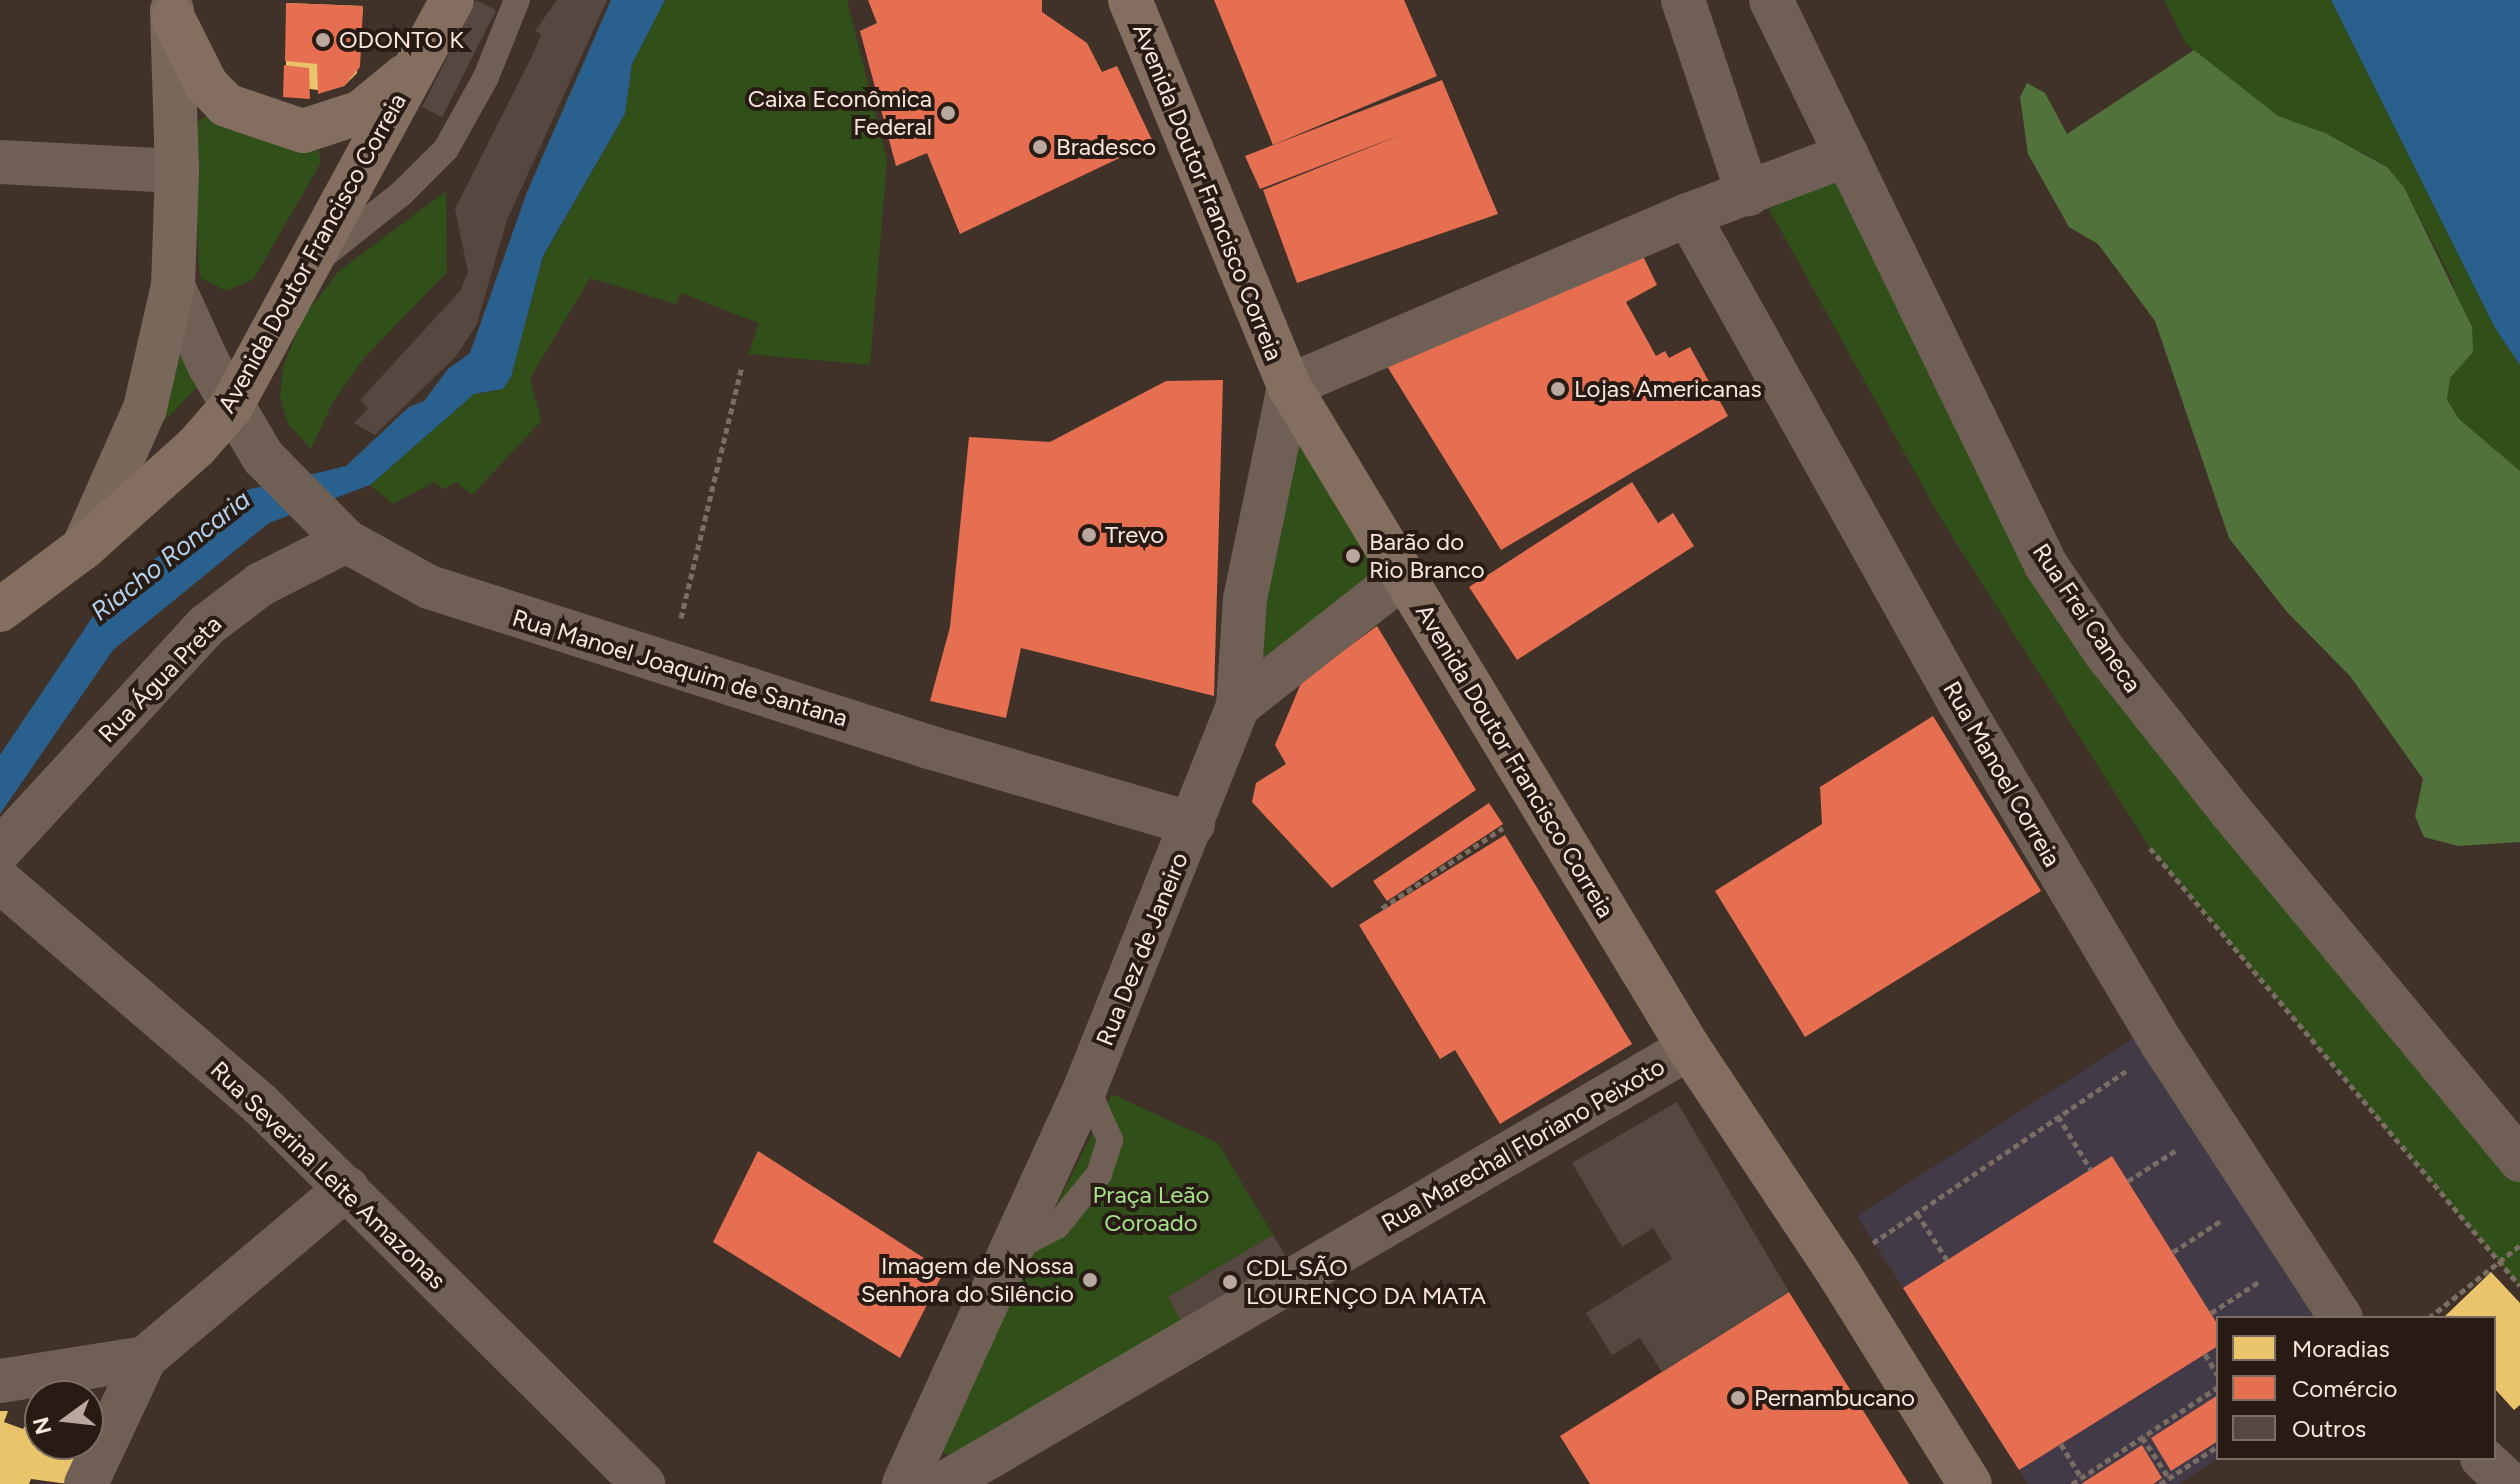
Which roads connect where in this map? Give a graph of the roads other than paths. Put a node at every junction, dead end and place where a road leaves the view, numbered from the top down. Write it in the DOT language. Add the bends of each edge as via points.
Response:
graph roads {
  1 [pos="452,0"];
  2 [pos="517,0"];
  3 [pos="1130,0"];
  4 [pos="1683,0"];
  5 [pos="1771,0"];
  6 [pos="172,9"];
  7 [pos="416,67"];
  8 [pos="1847,155"];
  9 [pos="0,162"];
  10 [pos="177,171"];
  11 [pos="1748,194"];
  12 [pos="1688,215"];
  13 [pos="307,269"];
  14 [pos="173,286"];
  15 [pos="1289,386"];
  16 [pos="231,407"];
  17 [pos="338,532"];
  18 [pos="83,548"];
  19 [pos="1403,576"];
  20 [pos="0,610"];
  21 [pos="1238,706"];
  22 [pos="1193,824"];
  23 [pos="0,850"];
  24 [pos="0,881"];
  25 [pos="1689,1048"];
  26 [pos="2520,1160"];
  27 [pos="347,1188"];
  28 [pos="2340,1316"];
  29 [pos="145,1358"];
  30 [pos="0,1381"];
  31 [pos="2484,1460"];
  32 [pos="86,1484"];
  33 [pos="643,1484"];
  34 [pos="904,1484"];
  35 [pos="943,1484"];
  36 [pos="1970,1484"];
  37 [pos="2510,1484"];
  1 -- 7 [label="main road, Avenida Doutor Francisco Correia"];
  2 -- 13 [label="lane" via="486,77 446,149 402,193"];
  3 -- 15 [label="main road, Avenida Doutor Francisco Correia"];
  4 -- 11 [label="street"];
  5 -- 8 [label="street, Rua Frei Caneca"];
  6 -- 7 [label="main road" via="206,84 226,105 303,131 361,112"];
  6 -- 10 [label="street"];
  7 -- 13 [label="main road, Avenida Doutor Francisco Correia"];
  8 -- 11 [label="street"];
  8 -- 26 [label="street, Rua Frei Caneca" via="2005,488 2063,590 2105,652 2233,814"];
  9 -- 10 [label="street"];
  10 -- 14 [label="street"];
  11 -- 12 [label="street"];
  12 -- 15 [label="street"];
  12 -- 28 [label="street, Rua Manoel Correia" via="1959,702 2163,1045"];
  13 -- 16 [label="main road, Avenida Doutor Francisco Correia"];
  14 -- 16 [label="street, Rua Manoel Joaquim de Santana"];
  14 -- 18 [label="street" via="145,408"];
  15 -- 19 [label="main road, Avenida Doutor Francisco Correia"];
  15 -- 21 [label="street, Rua Dez de Janeiro" via="1245,599"];
  16 -- 17 [label="street, Rua Manoel Joaquim de Santana" via="263,457"];
  16 -- 18 [label="main road, Avenida Doutor Francisco Correia" via="196,447"];
  17 -- 22 [label="street, Rua Manoel Joaquim de Santana" via="429,587 477,606"];
  17 -- 23 [label="street, Rua Água Preta" via="207,625"];
  18 -- 20 [label="main road, Avenida Doutor Francisco Correia"];
  19 -- 21 [label="street"];
  19 -- 25 [label="main road, Avenida Doutor Francisco Correia"];
  21 -- 22 [label="street, Rua Dez de Janeiro"];
  22 -- 34 [label="street, Rua Dez de Janeiro" via="1086,1086"];
  24 -- 27 [label="street, Rua Severina Leite Amazonas" via="260,1104"];
  25 -- 35 [label="street, Rua Marechal Floriano Peixoto"];
  25 -- 36 [label="main road, Avenida Doutor Francisco Correia"];
  27 -- 29 [label="street"];
  27 -- 33 [label="street, Rua Severina Leite Amazonas"];
  29 -- 30 [label="street"];
  29 -- 32 [label="street"];
  31 -- 37 [label="street"];
}
